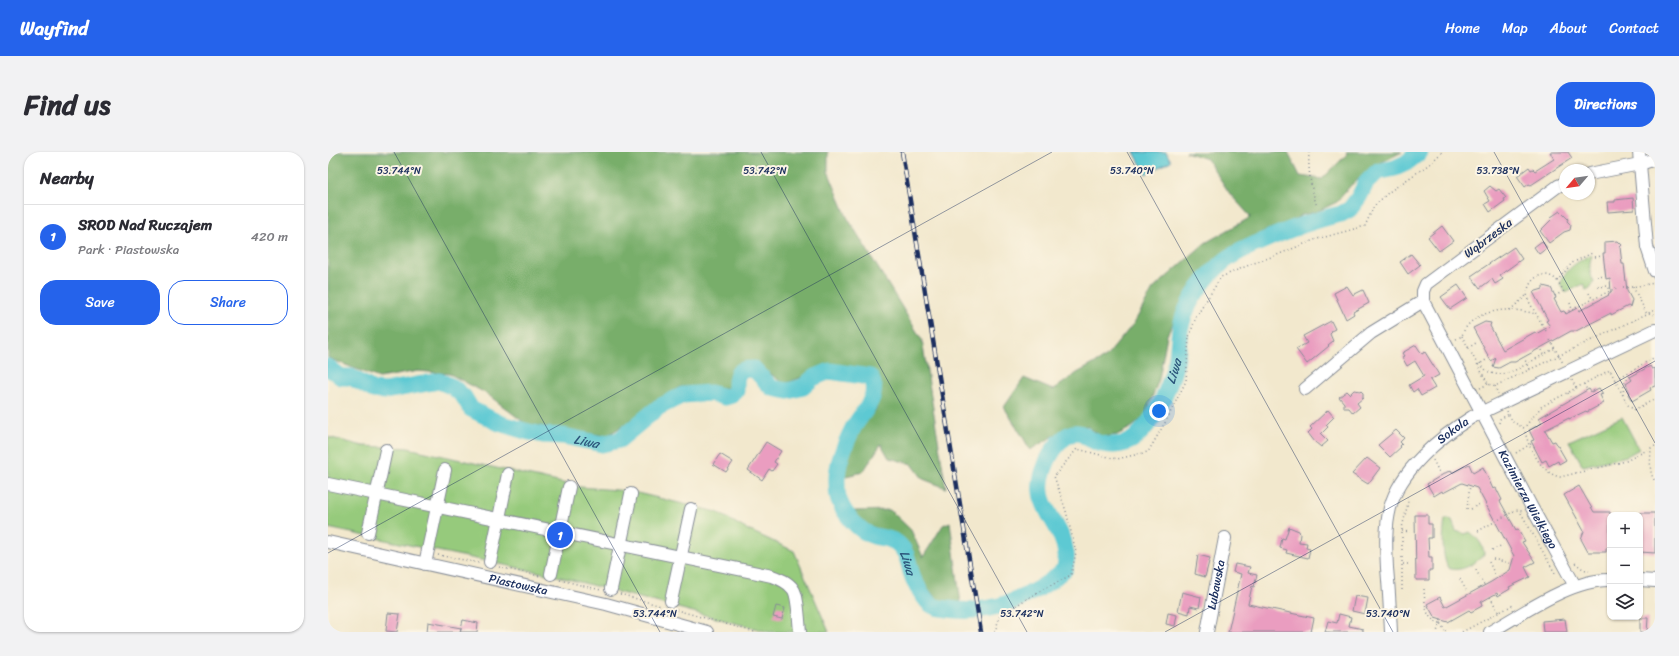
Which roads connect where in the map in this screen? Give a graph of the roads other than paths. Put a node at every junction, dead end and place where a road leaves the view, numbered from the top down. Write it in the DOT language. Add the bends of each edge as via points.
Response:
graph roads {
  1 [pos="1639,158"];
  2 [pos="1655,158"];
  3 [pos="1595,172"];
  4 [pos="1559,186"];
  5 [pos="1655,271"];
  6 [pos="1423,301"];
  7 [pos="1655,330"];
  8 [pos="1305,389"];
  9 [pos="1482,412"];
  10 [pos="386,450"];
  11 [pos="445,470"];
  12 [pos="508,474"];
  13 [pos="328,484"];
  14 [pos="569,487"];
  15 [pos="377,494"];
  16 [pos="631,494"];
  17 [pos="437,506"];
  18 [pos="691,509"];
  19 [pos="499,519"];
  20 [pos="560,532"];
  21 [pos="368,533"];
  22 [pos="1225,538"];
  23 [pos="328,542"];
  24 [pos="620,544"];
  25 [pos="680,557"];
  26 [pos="490,562"];
  27 [pos="426,564"];
  28 [pos="551,574"];
  29 [pos="1607,580"];
  30 [pos="1643,580"];
  31 [pos="1655,581"];
  32 [pos="1575,586"];
  33 [pos="611,589"];
  34 [pos="671,601"];
  35 [pos="707,632"];
  36 [pos="800,632"];
  37 [pos="1207,632"];
  38 [pos="1391,632"];
  39 [pos="1490,632"];
  1 -- 2 [label="street"];
  1 -- 3 [label="street"];
  1 -- 5 [label="street" via="1647,247"];
  4 -- 6 [label="street, Wąbrzeska" via="1426,284"];
  6 -- 8 [label="street" via="1371,333"];
  6 -- 9 [label="street"];
  7 -- 9 [label="street, Sokola"];
  9 -- 32 [label="street, Kazimierza Wielkiego"];
  9 -- 38 [label="street, Sokola" via="1452,431 1417,462 1404,478 1394,497 1386,537"];
  10 -- 15 [label="street"];
  11 -- 17 [label="street"];
  12 -- 19 [label="street"];
  13 -- 15 [label="street"];
  14 -- 20 [label="street"];
  15 -- 17 [label="street"];
  15 -- 21 [label="street"];
  16 -- 24 [label="street"];
  17 -- 19 [label="street"];
  17 -- 27 [label="street"];
  18 -- 25 [label="street"];
  19 -- 20 [label="street"];
  19 -- 26 [label="street"];
  20 -- 24 [label="street"];
  20 -- 28 [label="street"];
  22 -- 37 [label="street, Lubawska"];
  23 -- 27 [label="street, Piastowska"];
  24 -- 25 [label="street"];
  24 -- 33 [label="street"];
  25 -- 34 [label="street"];
  25 -- 36 [label="street" via="785,581 794,590"];
  27 -- 35 [label="street, Piastowska" via="606,604"];
  29 -- 32 [label="street" via="1595,580"];
  30 -- 31 [label="street"];
  32 -- 39 [label="street"];
}
